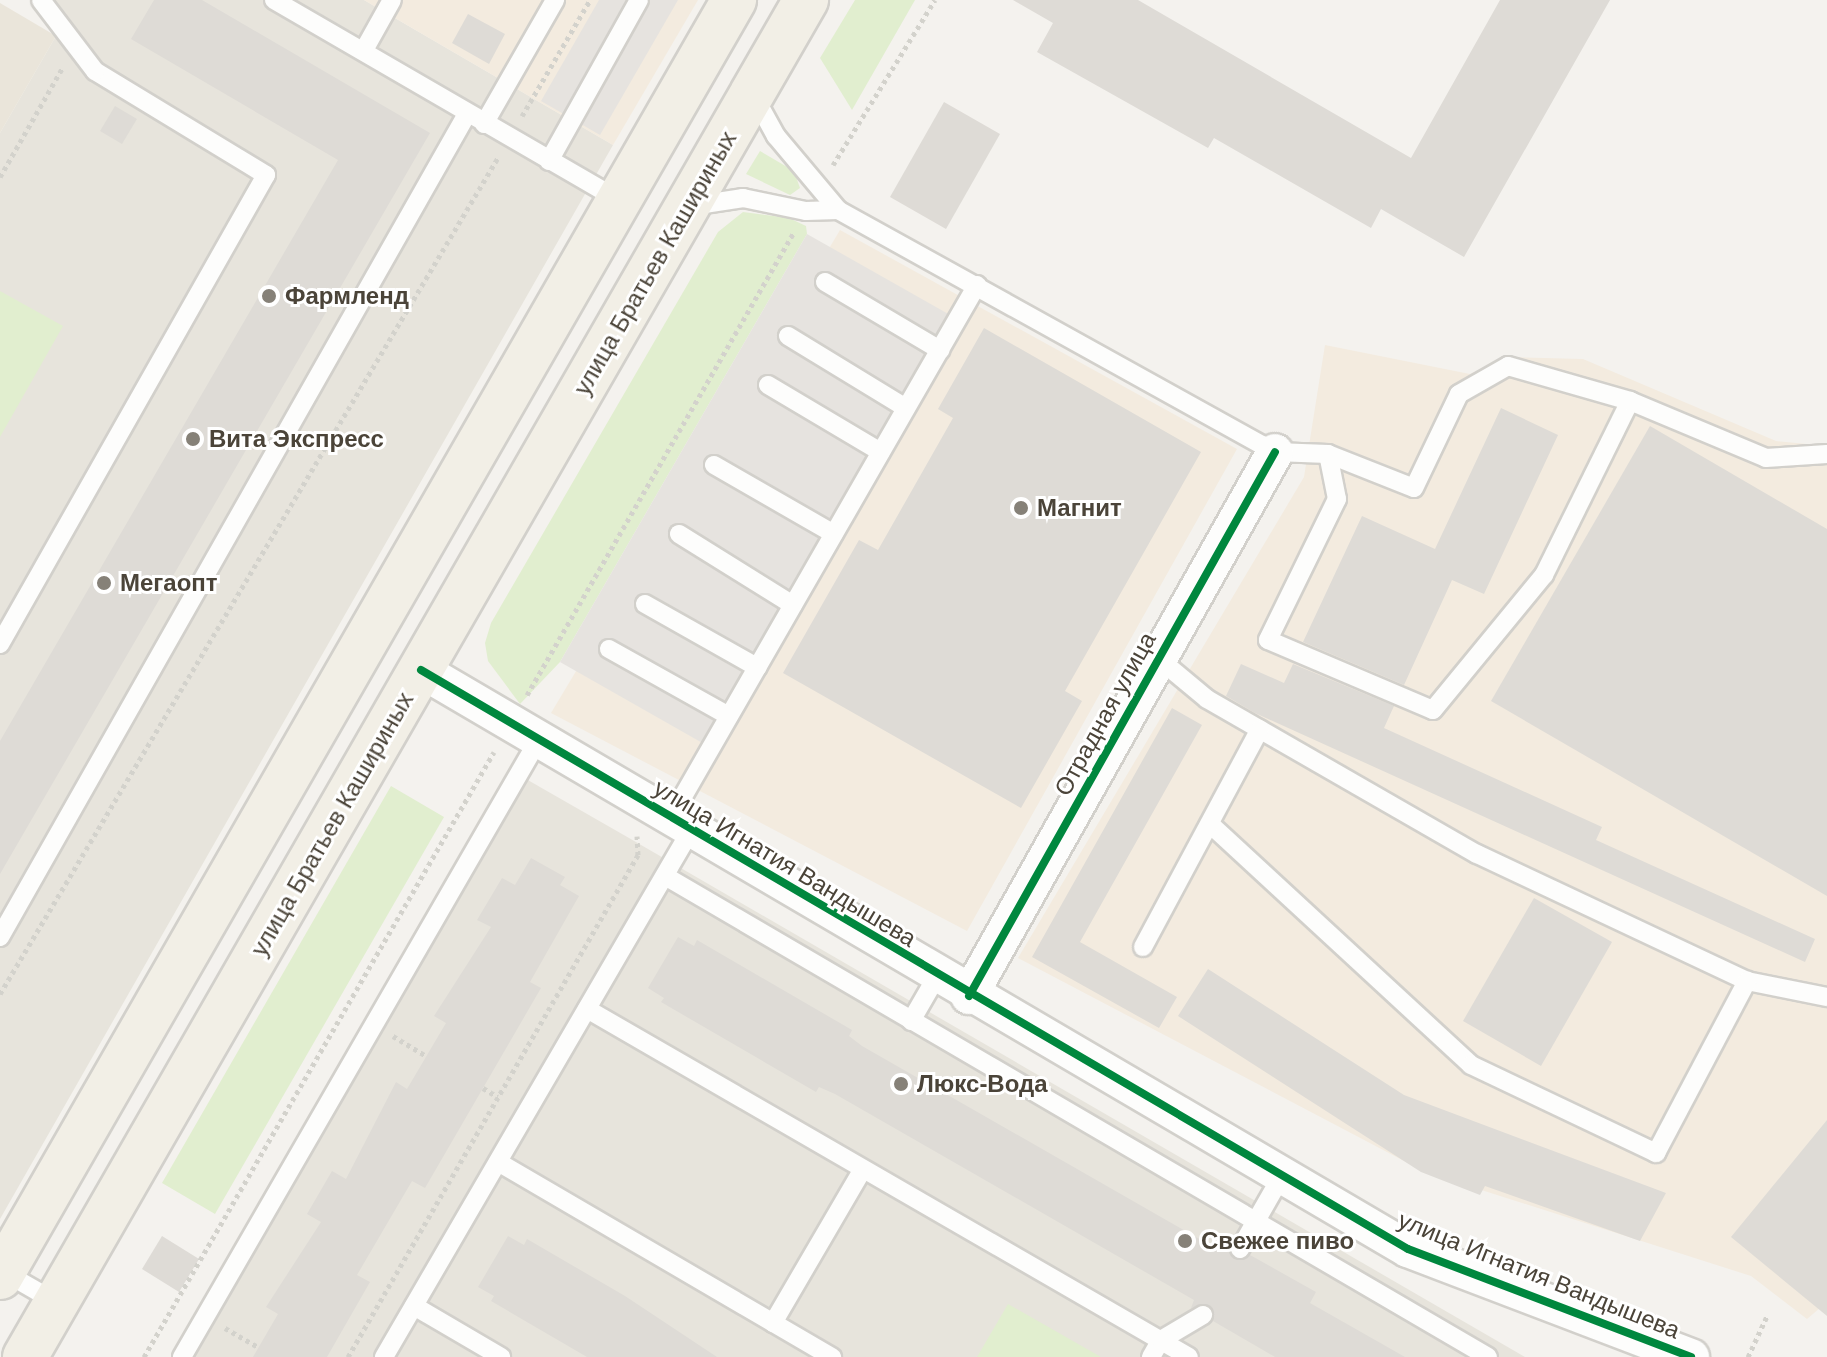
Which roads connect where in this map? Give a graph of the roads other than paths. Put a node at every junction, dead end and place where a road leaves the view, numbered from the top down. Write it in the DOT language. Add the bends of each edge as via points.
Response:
graph roads {
  1 [pos="41,0"];
  2 [pos="274,0"];
  3 [pos="392,0"];
  4 [pos="555,0"];
  5 [pos="639,0"];
  6 [pos="734,0"];
  7 [pos="806,0"];
  8 [pos="364,50"];
  9 [pos="752,93"];
  10 [pos="467,114"];
  11 [pos="484,124"];
  12 [pos="549,161"];
  13 [pos="619,200"];
  14 [pos="687,206"];
  15 [pos="838,210"];
  16 [pos="825,282"];
  17 [pos="977,285"];
  18 [pos="788,336"];
  19 [pos="940,350"];
  20 [pos="768,385"];
  21 [pos="1630,401"];
  22 [pos="906,408"];
  23 [pos="881,452"];
  24 [pos="1275,452"];
  25 [pos="1328,454"];
  26 [pos="1827,454"];
  27 [pos="714,465"];
  28 [pos="679,534"];
  29 [pos="834,534"];
  30 [pos="645,604"];
  31 [pos="793,605"];
  32 [pos="0,644"];
  33 [pos="609,649"];
  34 [pos="1159,659"];
  35 [pos="757,667"];
  36 [pos="421,670"];
  37 [pos="729,716"];
  38 [pos="1260,729"];
  39 [pos="525,731"];
  40 [pos="1210,824"];
  41 [pos="680,825"];
  42 [pos="665,876"];
  43 [pos="0,937"];
  44 [pos="1143,947"];
  45 [pos="937,976"];
  46 [pos="1747,981"];
  47 [pos="969,996"];
  48 [pos="1827,997"];
  49 [pos="587,1009"];
  50 [pos="911,1021"];
  51 [pos="498,1162"];
  52 [pos="863,1169"];
  53 [pos="1280,1179"];
  54 [pos="1255,1222"];
  55 [pos="1240,1249"];
  56 [pos="1,1273"];
  57 [pos="56,1302"];
  58 [pos="414,1306"];
  59 [pos="1203,1315"];
  60 [pos="773,1323"];
  61 [pos="1161,1340"];
  62 [pos="825,1355"];
  63 [pos="25,1357"];
  64 [pos="182,1357"];
  65 [pos="384,1357"];
  66 [pos="501,1357"];
  67 [pos="1151,1357"];
  68 [pos="1189,1357"];
  69 [pos="1488,1357"];
  70 [pos="1691,1357"];
  1 -- 32 [label="lane" via="95,71 266,175"];
  2 -- 8 [label="lane"];
  3 -- 8 [label="lane"];
  4 -- 11 [label="lane"];
  5 -- 12 [label="lane"];
  6 -- 13 [label="main road"];
  7 -- 9 [label="main road, улица Братьев Кашириных"];
  8 -- 10 [label="lane"];
  9 -- 14 [label="main road, улица Братьев Кашириных"];
  9 -- 15 [label="lane" via="776,136"];
  10 -- 11 [label="lane"];
  10 -- 43 [label="lane"];
  11 -- 12 [label="lane"];
  12 -- 13 [label="lane"];
  13 -- 56 [label="main road"];
  14 -- 15 [label="lane" via="743,198 806,211"];
  14 -- 36 [label="main road, улица Братьев Кашириных"];
  15 -- 17 [label="lane"];
  16 -- 19 [label="lane"];
  17 -- 19 [label="lane"];
  17 -- 24 [label="lane"];
  18 -- 22 [label="lane"];
  19 -- 22 [label="lane"];
  20 -- 23 [label="lane"];
  21 -- 25 [label="lane" via="1508,366 1459,394 1414,488"];
  21 -- 25 [label="lane" via="1544,575 1433,710 1268,640 1337,499"];
  21 -- 26 [label="lane" via="1766,458"];
  22 -- 23 [label="lane"];
  23 -- 29 [label="lane"];
  24 -- 25 [label="lane"];
  24 -- 34 [label="street, Отрадная улица"];
  27 -- 29 [label="lane"];
  28 -- 31 [label="lane"];
  29 -- 31 [label="lane"];
  30 -- 35 [label="lane"];
  31 -- 35 [label="lane"];
  33 -- 37 [label="lane"];
  34 -- 38 [label="lane" via="1207,699"];
  34 -- 47 [label="street, Отрадная улица"];
  35 -- 37 [label="lane"];
  36 -- 39 [label="street, улица Игнатия Вандышева"];
  36 -- 57 [label="main road, улица Братьев Кашириных"];
  37 -- 41 [label="lane"];
  38 -- 40 [label="lane"];
  38 -- 46 [label="lane" via="1477,854"];
  39 -- 41 [label="street, улица Игнатия Вандышева"];
  39 -- 64 [label="lane"];
  40 -- 44 [label="lane"];
  40 -- 46 [label="lane" via="1471,1065 1656,1153"];
  41 -- 42 [label="lane"];
  41 -- 45 [label="street, улица Игнатия Вандышева"];
  42 -- 49 [label="lane"];
  42 -- 50 [label="lane"];
  45 -- 47 [label="street, улица Игнатия Вандышева"];
  45 -- 50 [label="lane"];
  46 -- 48 [label="lane"];
  47 -- 53 [label="street, улица Игнатия Вандышева"];
  49 -- 51 [label="lane"];
  49 -- 52 [label="lane"];
  50 -- 54 [label="lane"];
  51 -- 58 [label="lane"];
  51 -- 60 [label="lane"];
  52 -- 60 [label="lane"];
  52 -- 61 [label="lane"];
  53 -- 54 [label="lane"];
  53 -- 70 [label="street, улица Игнатия Вандышева" via="1408,1249"];
  54 -- 55 [label="lane"];
  54 -- 69 [label="lane"];
  56 -- 57 [label="lane"];
  57 -- 63 [label="main road, улица Братьев Кашириных"];
  58 -- 65 [label="lane"];
  58 -- 66 [label="lane"];
  59 -- 61 [label="lane"];
  60 -- 62 [label="lane"];
  61 -- 67 [label="lane"];
  61 -- 68 [label="lane"];
}
